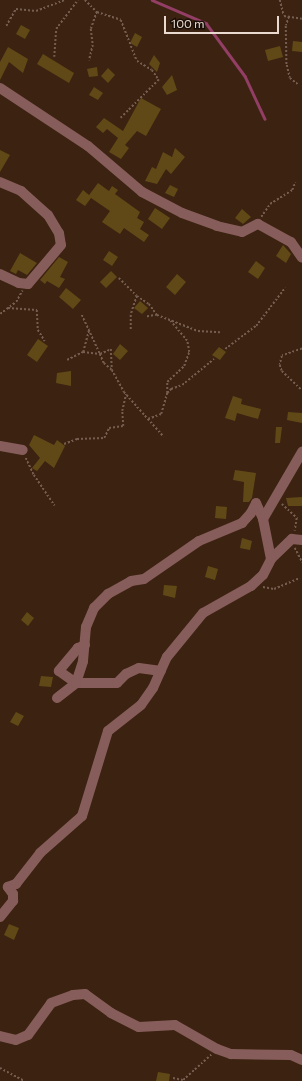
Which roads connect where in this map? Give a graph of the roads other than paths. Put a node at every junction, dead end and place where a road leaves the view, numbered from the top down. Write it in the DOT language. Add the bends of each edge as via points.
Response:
graph roads {
  1 [pos="0,88"];
  2 [pos="0,182"];
  3 [pos="302,258"];
  4 [pos="0,274"];
  5 [pos="0,446"];
  6 [pos="24,450"];
  7 [pos="302,452"];
  8 [pos="263,519"];
  9 [pos="297,539"];
  10 [pos="271,559"];
  11 [pos="85,645"];
  12 [pos="161,671"];
  13 [pos="76,683"];
  14 [pos="57,698"];
  15 [pos="4,885"];
  16 [pos="0,917"];
  17 [pos="0,1036"];
  18 [pos="302,1060"];
  1 -- 3 [label="street" via="88,146 118,174 161,202 210,224 242,232 258,224 291,242"];
  2 -- 4 [label="street" via="34,200 60,233 60,245 41,266 32,282 26,284"];
  5 -- 6 [label="street"];
  7 -- 8 [label="street"];
  8 -- 10 [label="street"];
  8 -- 11 [label="street" via="256,502 242,523 199,541 144,579 131,581 108,594 94,608 86,627"];
  9 -- 10 [label="street"];
  10 -- 12 [label="street" via="263,575 251,586 203,613 167,657"];
  11 -- 13 [label="street"];
  11 -- 13 [label="street" via="78,648 59,671"];
  12 -- 13 [label="street" via="139,668 126,674 117,683"];
  12 -- 15 [label="street" via="141,705 108,731 82,816 40,853 16,884"];
  13 -- 14 [label="street"];
  15 -- 16 [label="street" via="14,894 13,901"];
  17 -- 18 [label="street" via="16,1040 28,1035 51,1003 72,995 85,994 111,1013 139,1027 175,1025 231,1054 291,1055"];
}
